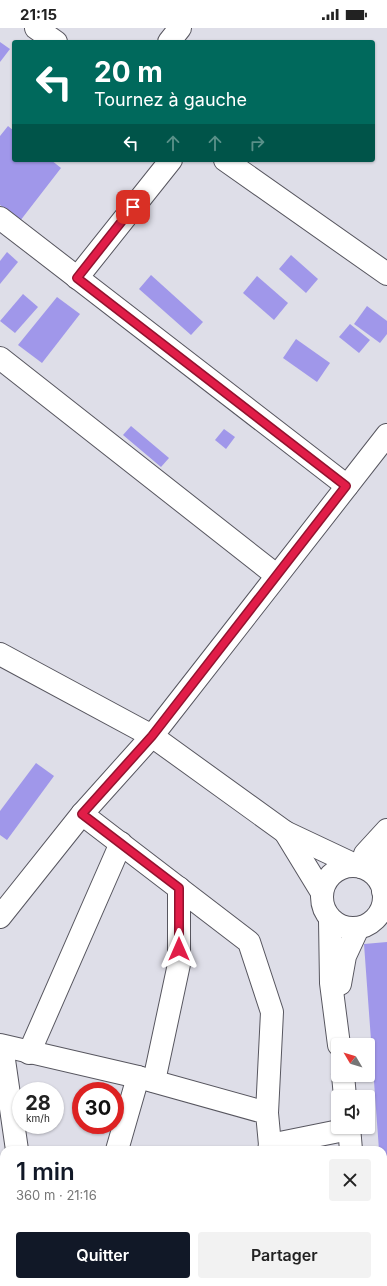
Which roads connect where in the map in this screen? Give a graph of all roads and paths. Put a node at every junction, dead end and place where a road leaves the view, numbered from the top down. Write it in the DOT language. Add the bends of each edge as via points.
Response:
graph roads {
  1 [pos="36,28"];
  2 [pos="180,28"];
  3 [pos="53,40"];
  4 [pos="171,40"];
  5 [pos="169,162"];
  6 [pos="227,162"];
  7 [pos="0,218"];
  8 [pos="387,274"];
  9 [pos="77,278"];
  10 [pos="0,358"];
  11 [pos="387,435"];
  12 [pos="346,486"];
  13 [pos="276,575"];
  14 [pos="0,654"];
  15 [pos="152,736"];
  16 [pos="82,814"];
  17 [pos="387,830"];
  18 [pos="285,832"];
  19 [pos="121,843"];
  20 [pos="387,846"];
  21 [pos="358,866"];
  22 [pos="179,888"];
  23 [pos="321,891"];
  24 [pos="385,896"];
  25 [pos="0,917"];
  26 [pos="330,920"];
  27 [pos="358,928"];
  28 [pos="335,1011"];
  29 [pos="338,1038"];
  30 [pos="1,1045"];
  31 [pos="29,1053"];
  32 [pos="146,1079"];
  33 [pos="267,1113"];
  34 [pos="350,1135"];
  35 [pos="16,1146"];
  36 [pos="119,1146"];
  37 [pos="270,1146"];
  38 [pos="277,1146"];
  1 -- 3 [label="street"];
  2 -- 4 [label="street"];
  5 -- 9 [label="street"];
  6 -- 8 [label="street"];
  7 -- 9 [label="street"];
  9 -- 12 [label="street"];
  10 -- 13 [label="street"];
  11 -- 12 [label="street"];
  12 -- 13 [label="street"];
  13 -- 15 [label="street"];
  14 -- 15 [label="street"];
  15 -- 16 [label="street"];
  15 -- 18 [label="street"];
  16 -- 19 [label="street"];
  16 -- 25 [label="street"];
  17 -- 21 [label="street" via="365,854"];
  18 -- 21 [label="street"];
  18 -- 23 [label="street"];
  19 -- 22 [label="street"];
  19 -- 31 [label="street"];
  20 -- 24 [label="street" via="383,863"];
  21 -- 23 [label="street" via="340,868 328,878"];
  21 -- 24 [label="street" via="373,872 381,883"];
  22 -- 32 [label="street" via="179,964"];
  22 -- 33 [label="street" via="249,942 272,1012"];
  23 -- 26 [label="street" via="322,907"];
  24 -- 27 [label="street" via="382,911 372,922"];
  26 -- 27 [label="street" via="343,928"];
  26 -- 28 [label="street" via="331,982"];
  27 -- 28 [label="street" via="345,956"];
  28 -- 29 [label="street"];
  30 -- 31 [label="street"];
  30 -- 35 [label="street"];
  31 -- 32 [label="street"];
  32 -- 33 [label="street"];
  32 -- 36 [label="street"];
  33 -- 37 [label="street"];
  34 -- 38 [label="street"];
}
